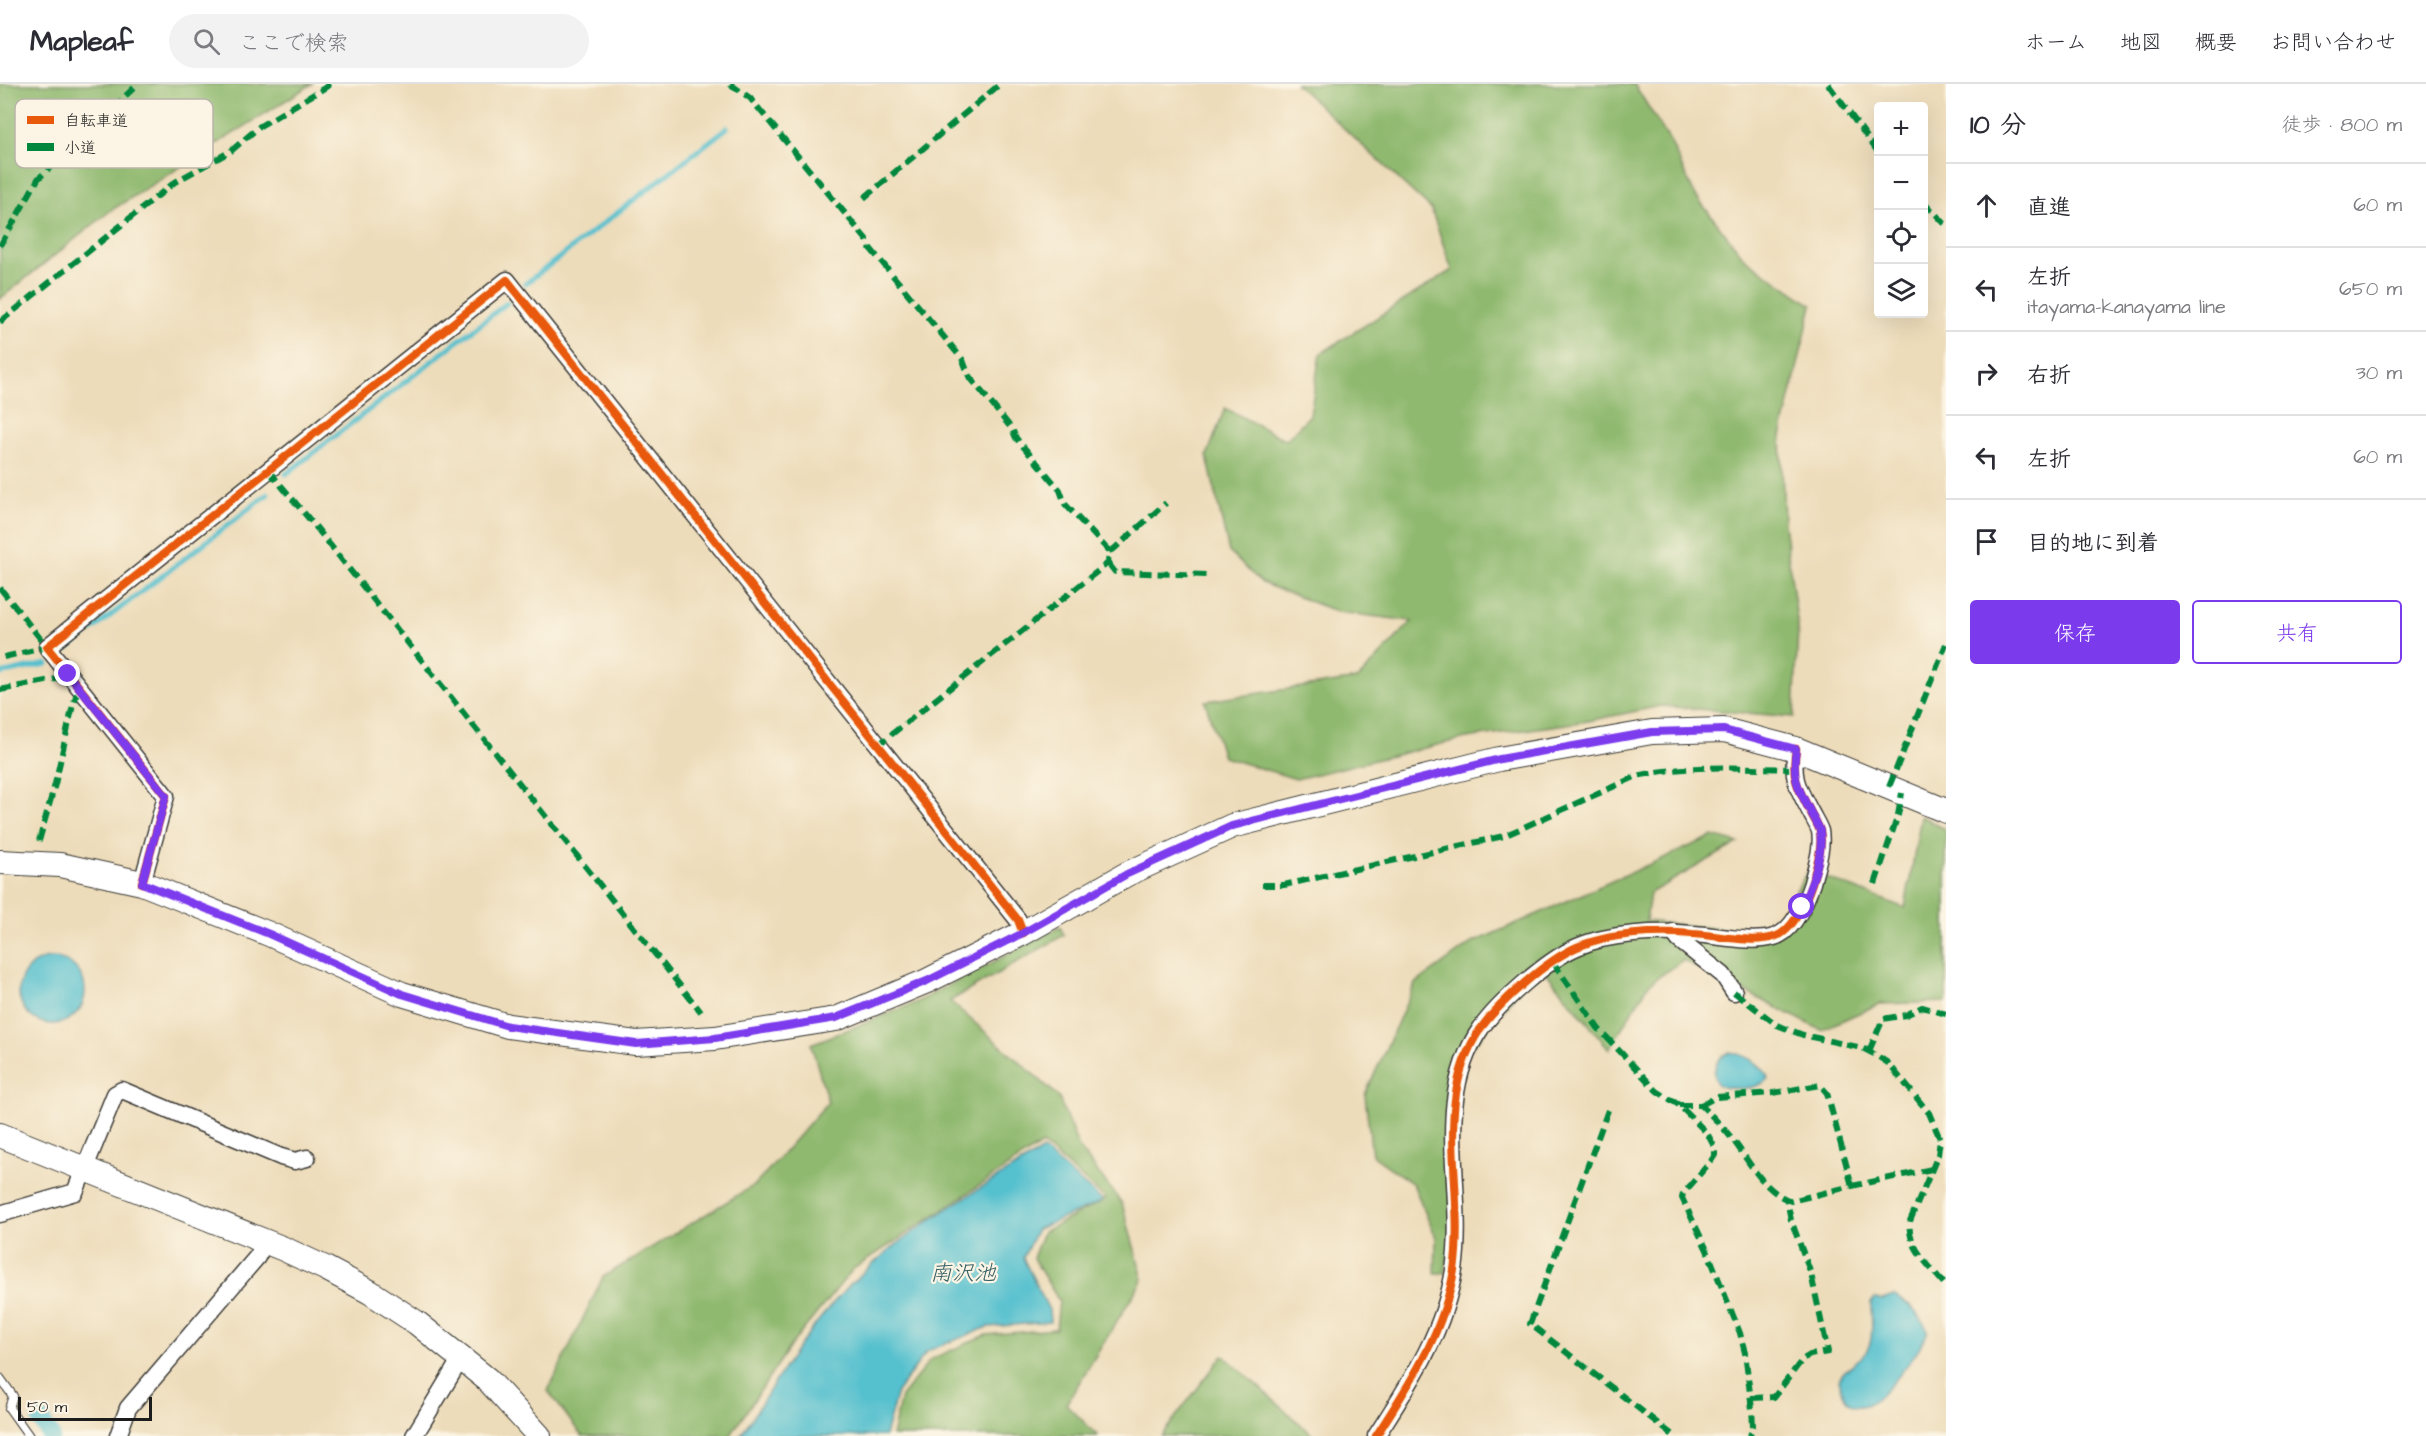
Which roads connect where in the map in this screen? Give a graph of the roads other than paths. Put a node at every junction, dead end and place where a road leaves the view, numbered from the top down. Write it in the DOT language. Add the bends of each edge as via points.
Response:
graph roads {
  1 [pos="1796,749"];
  2 [pos="1946,812"];
  3 [pos="0,862"];
  4 [pos="142,883"];
  5 [pos="1673,932"];
  6 [pos="1023,933"];
  7 [pos="1734,992"];
  8 [pos="0,1135"];
  9 [pos="307,1158"];
  10 [pos="86,1169"];
  11 [pos="0,1214"];
  12 [pos="265,1242"];
  13 [pos="460,1360"];
  14 [pos="0,1378"];
  15 [pos="29,1436"];
  16 [pos="118,1436"];
  17 [pos="414,1436"];
  18 [pos="539,1436"];
  19 [pos="1376,1436"];
  1 -- 2 [label="main road"];
  1 -- 5 [label="street" via="1793,769 1799,792 1820,830 1821,848 1802,907 1776,937 1758,940"];
  1 -- 6 [label="main road" via="1724,730 1652,732 1500,759 1232,826 1127,874"];
  3 -- 4 [label="main road" via="60,865"];
  4 -- 6 [label="main road" via="402,994 508,1026 636,1044 715,1038 836,1018 927,981"];
  4 -- 6 [label="street" via="166,796 46,647 507,280 1018,920"];
  5 -- 7 [label="street" via="1724,975"];
  5 -- 19 [label="street" via="1613,938 1575,947 1533,976 1481,1028 1469,1049 1455,1095 1456,1242 1449,1294 1430,1347"];
  8 -- 10 [label="main road"];
  9 -- 10 [label="street" via="295,1161 282,1157 122,1090 115,1094"];
  10 -- 11 [label="street" via="75,1192"];
  10 -- 12 [label="main road"];
  12 -- 13 [label="main road" via="370,1292 417,1323"];
  12 -- 16 [label="street" via="257,1257 128,1408"];
  13 -- 17 [label="street"];
  13 -- 18 [label="main road" via="488,1380"];
  14 -- 15 [label="lane" via="13,1396 9,1408"];
}
